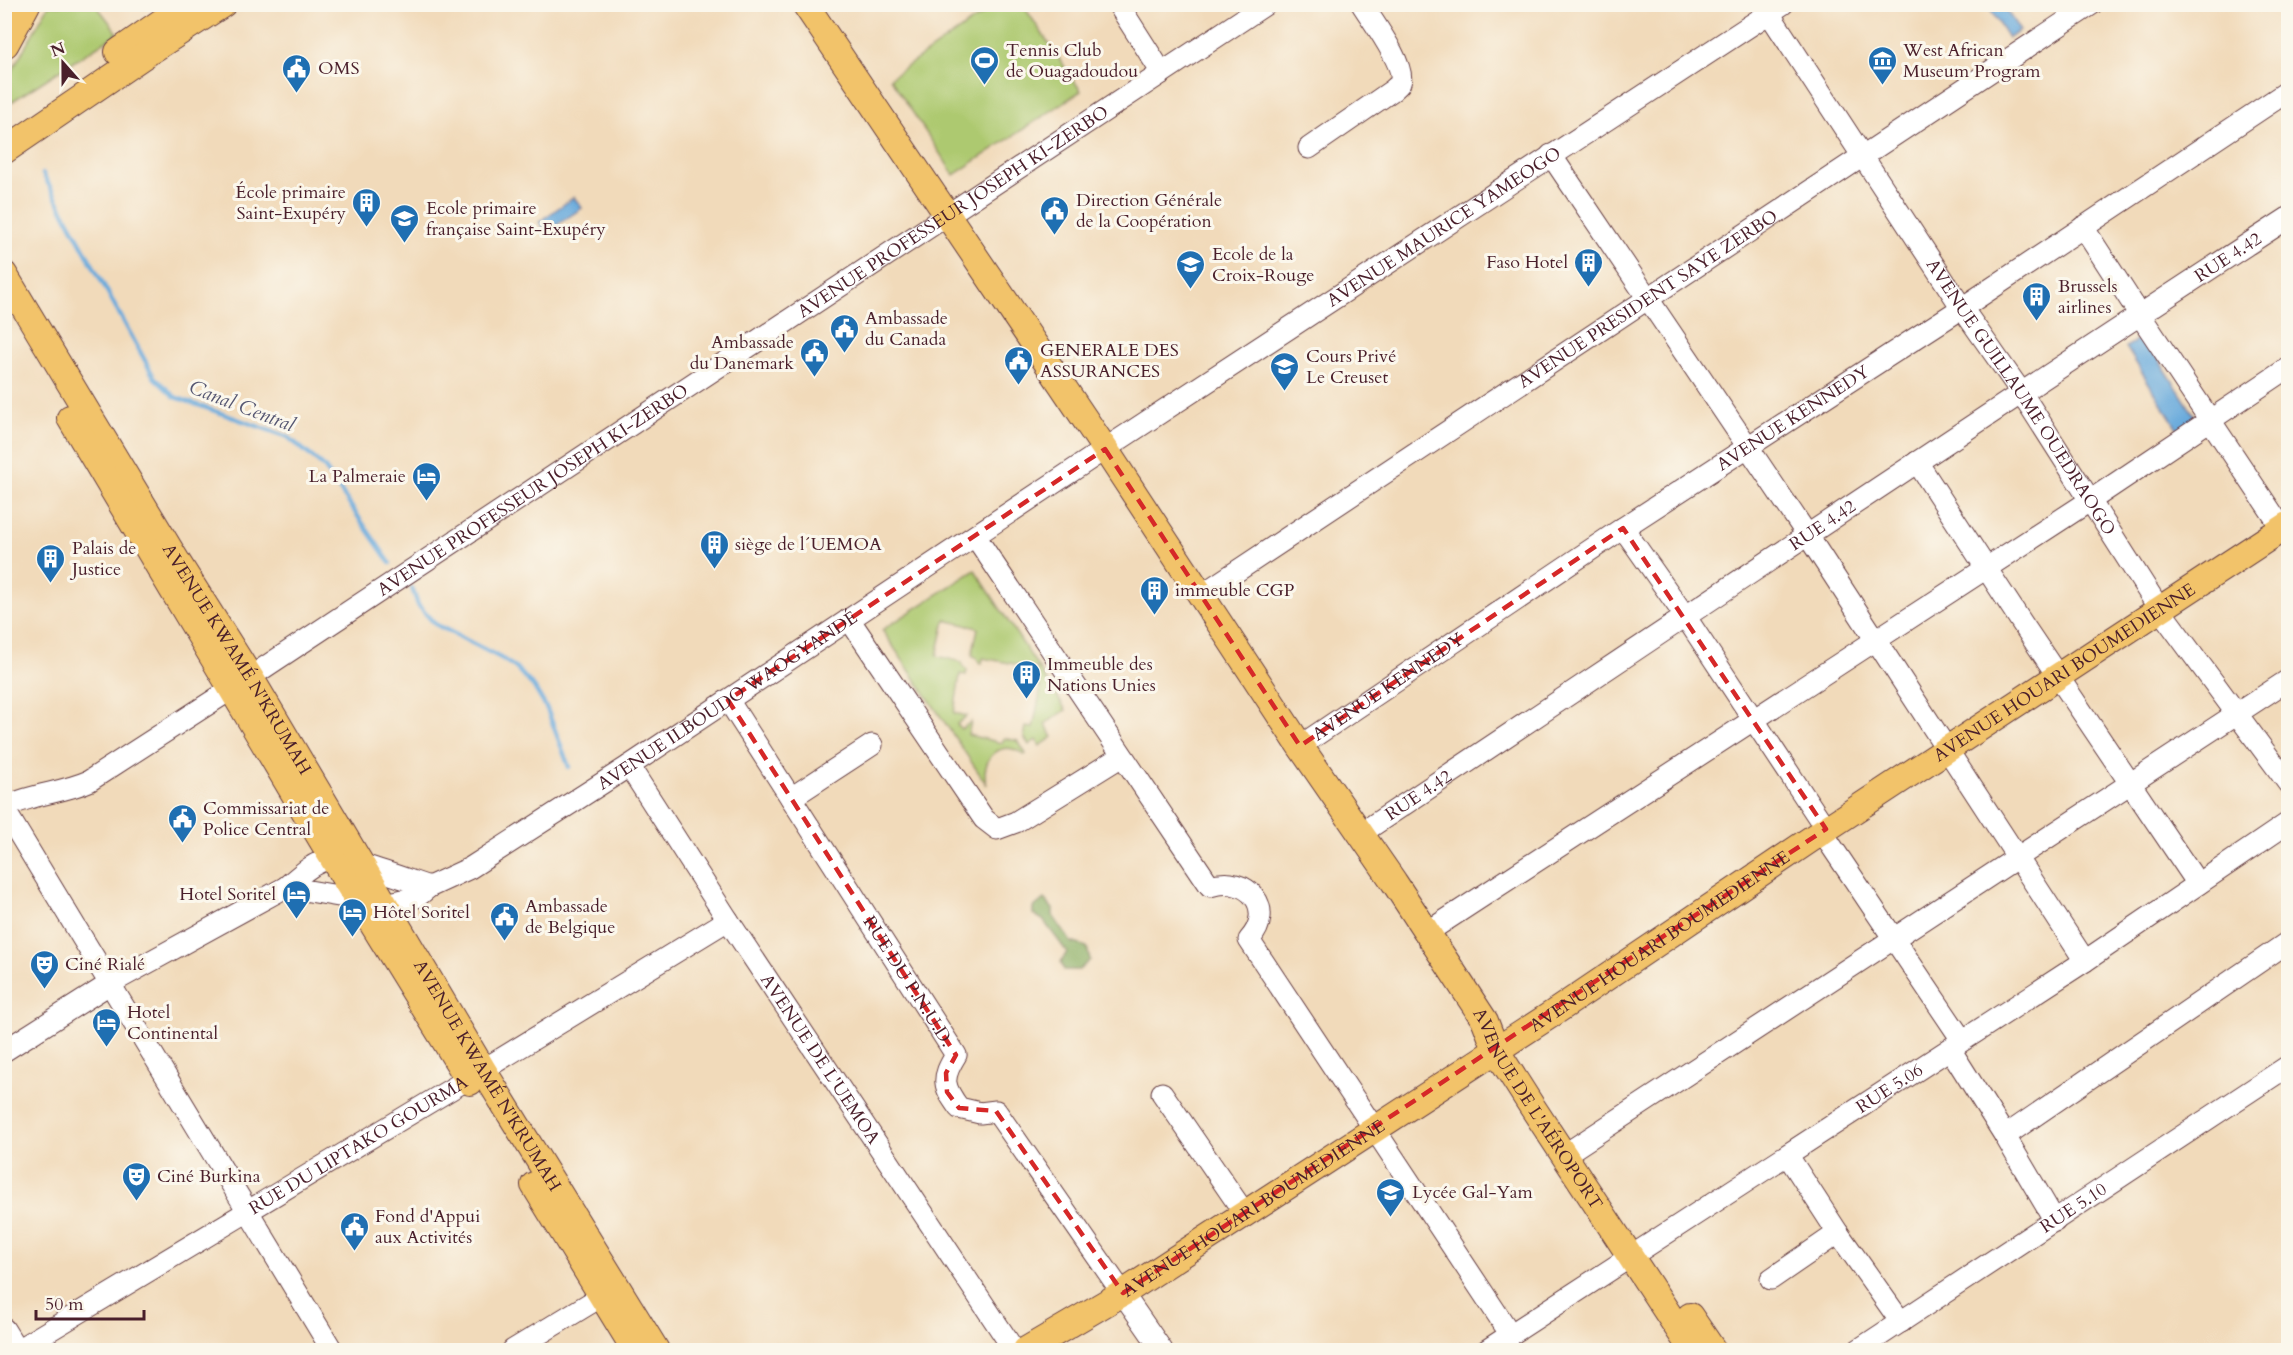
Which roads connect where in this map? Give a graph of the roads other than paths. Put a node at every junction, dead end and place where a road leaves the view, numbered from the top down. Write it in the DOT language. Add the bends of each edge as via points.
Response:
graph roads {
  1 [pos="26,4"];
  2 [pos="187,4"];
  3 [pos="223,4"];
  4 [pos="805,4"];
  5 [pos="1118,4"];
  6 [pos="1266,4"];
  7 [pos="1362,4"];
  8 [pos="2092,4"];
  9 [pos="1771,8"];
  10 [pos="4,43"];
  11 [pos="1162,73"];
  12 [pos="2289,91"];
  13 [pos="4,132"];
  14 [pos="1309,148"];
  15 [pos="4,151"];
  16 [pos="1551,155"];
  17 [pos="1862,157"];
  18 [pos="948,215"];
  19 [pos="2289,218"];
  20 [pos="2083,226"];
  21 [pos="4,274"];
  22 [pos="1649,300"];
  23 [pos="1962,308"];
  24 [pos="4,309"];
  25 [pos="2140,315"];
  26 [pos="2289,368"];
  27 [pos="2021,392"];
  28 [pos="2210,420"];
  29 [pos="1748,447"];
  30 [pos="1105,449"];
  31 [pos="1917,462"];
  32 [pos="2091,500"];
  33 [pos="1623,528"];
  34 [pos="2287,530"];
  35 [pos="975,536"];
  36 [pos="1808,536"];
  37 [pos="1987,567"];
  38 [pos="170,568"];
  39 [pos="1201,595"];
  40 [pos="2160,610"];
  41 [pos="1685,616"];
  42 [pos="849,619"];
  43 [pos="1875,639"];
  44 [pos="2058,676"];
  45 [pos="2289,680"];
  46 [pos="240,683"];
  47 [pos="728,700"];
  48 [pos="2237,713"];
  49 [pos="1754,720"];
  50 [pos="872,745"];
  51 [pos="1300,746"];
  52 [pos="1948,748"];
  53 [pos="1122,756"];
  54 [pos="629,766"];
  55 [pos="2289,783"];
  56 [pos="2130,784"];
  57 [pos="791,798"];
  58 [pos="7,805"];
  59 [pos="2289,823"];
  60 [pos="1824,830"];
  61 [pos="1360,834"];
  62 [pos="2018,857"];
  63 [pos="332,858"];
  64 [pos="361,865"];
  65 [pos="2198,884"];
  66 [pos="286,887"];
  67 [pos="429,887"];
  68 [pos="357,900"];
  69 [pos="385,904"];
  70 [pos="728,920"];
  71 [pos="1426,933"];
  72 [pos="1894,940"];
  73 [pos="2289,942"];
  74 [pos="2085,961"];
  75 [pos="111,983"];
  76 [pos="1956,1045"];
  77 [pos="1502,1046"];
  78 [pos="4,1051"];
  79 [pos="2289,1066"];
  80 [pos="476,1074"];
  81 [pos="1162,1093"];
  82 [pos="1375,1130"];
  83 [pos="2005,1136"];
  84 [pos="1571,1151"];
  85 [pos="1788,1156"];
  86 [pos="249,1211"];
  87 [pos="1245,1214"];
  88 [pos="2055,1221"];
  89 [pos="1838,1233"];
  90 [pos="1639,1253"];
  91 [pos="1771,1279"];
  92 [pos="610,1292"];
  93 [pos="1123,1293"];
  94 [pos="1901,1322"];
  95 [pos="4,1329"];
  96 [pos="1511,1335"];
  97 [pos="17,1350"];
  98 [pos="332,1350"];
  99 [pos="513,1350"];
  100 [pos="635,1350"];
  101 [pos="656,1350"];
  102 [pos="1014,1350"];
  103 [pos="1026,1350"];
  104 [pos="1162,1350"];
  105 [pos="1487,1350"];
  106 [pos="1692,1350"];
  107 [pos="1713,1350"];
  108 [pos="1858,1350"];
  1 -- 10 [label="highway"];
  2 -- 13 [label="main road"];
  3 -- 15 [label="main road"];
  4 -- 18 [label="main road, AVENUE DE L'AÉROPORT"];
  5 -- 11 [label="street"];
  6 -- 11 [label="street, AVENUE PROFESSEUR JOSEPH KI-ZERBO"];
  7 -- 14 [label="street" via="1396,60 1400,83"];
  8 -- 17 [label="street, AVENUE PRESIDENT SAYE ZERBO"];
  9 -- 16 [label="street, AVENUE MAURICE YAMEOGO"];
  9 -- 17 [label="street, AVENUE GUILLAUME OUEDRAOGO"];
  11 -- 18 [label="street, AVENUE PROFESSEUR JOSEPH KI-ZERBO"];
  12 -- 20 [label="street, AVENUE KENNEDY"];
  16 -- 22 [label="street"];
  16 -- 30 [label="street, AVENUE MAURICE YAMEOGO"];
  17 -- 22 [label="street, AVENUE PRESIDENT SAYE ZERBO"];
  17 -- 23 [label="street, AVENUE GUILLAUME OUEDRAOGO"];
  18 -- 30 [label="main road, AVENUE DE L'AÉROPORT"];
  18 -- 46 [label="street, AVENUE PROFESSEUR JOSEPH KI-ZERBO"];
  19 -- 25 [label="street, RUE 4.42"];
  20 -- 23 [label="street, AVENUE KENNEDY"];
  20 -- 25 [label="street"];
  21 -- 38 [label="main road, AVENUE KWAMÉ N'KRUMAH"];
  22 -- 29 [label="street"];
  22 -- 39 [label="street, AVENUE PRESIDENT SAYE ZERBO"];
  23 -- 27 [label="street, AVENUE GUILLAUME OUEDRAOGO"];
  23 -- 29 [label="street, AVENUE KENNEDY"];
  24 -- 38 [label="main road, AVENUE KWAMÉ N'KRUMAH"];
  25 -- 27 [label="street, RUE 4.42"];
  25 -- 28 [label="street"];
  26 -- 28 [label="street"];
  27 -- 31 [label="street, RUE 4.42"];
  27 -- 32 [label="street, AVENUE GUILLAUME OUEDRAOGO"];
  28 -- 32 [label="street"];
  28 -- 34 [label="street"];
  29 -- 33 [label="street, AVENUE KENNEDY"];
  29 -- 36 [label="street"];
  30 -- 35 [label="street, AVENUE ILBOUDO WAOGYANDÉ"];
  30 -- 39 [label="main road, AVENUE DE L'AÉROPORT"];
  31 -- 36 [label="street, RUE 4.42"];
  31 -- 37 [label="street"];
  32 -- 37 [label="street"];
  32 -- 40 [label="street, AVENUE GUILLAUME OUEDRAOGO"];
  33 -- 41 [label="street"];
  33 -- 51 [label="street, AVENUE KENNEDY"];
  34 -- 40 [label="main road, AVENUE HOUARI BOUMEDIENNE"];
  35 -- 42 [label="street, AVENUE ILBOUDO WAOGYANDÉ"];
  35 -- 53 [label="street"];
  36 -- 41 [label="street, RUE 4.42"];
  36 -- 43 [label="street"];
  37 -- 43 [label="street"];
  37 -- 44 [label="street"];
  38 -- 46 [label="main road, AVENUE KWAMÉ N'KRUMAH"];
  39 -- 51 [label="main road, AVENUE DE L'AÉROPORT"];
  40 -- 44 [label="main road, AVENUE HOUARI BOUMEDIENNE"];
  40 -- 48 [label="street, AVENUE GUILLAUME OUEDRAOGO"];
  41 -- 49 [label="street"];
  41 -- 61 [label="street, RUE 4.42"];
  42 -- 47 [label="street, AVENUE ILBOUDO WAOGYANDÉ"];
  42 -- 53 [label="street" via="984,819 997,829 1016,822"];
  43 -- 49 [label="street"];
  43 -- 52 [label="street"];
  44 -- 52 [label="main road, AVENUE HOUARI BOUMEDIENNE"];
  44 -- 56 [label="street"];
  45 -- 48 [label="street"];
  46 -- 58 [label="street, AVENUE PROFESSEUR JOSEPH KI-ZERBO" via="89,781"];
  46 -- 63 [label="main road, AVENUE KWAMÉ N'KRUMAH"];
  46 -- 64 [label="main road, AVENUE KWAMÉ N'KRUMAH"];
  47 -- 54 [label="street, AVENUE ILBOUDO WAOGYANDÉ"];
  47 -- 57 [label="street, RUE DU P.N.U.D."];
  48 -- 55 [label="street, AVENUE GUILLAUME OUEDRAOGO"];
  48 -- 56 [label="street"];
  49 -- 60 [label="street"];
  49 -- 71 [label="street"];
  50 -- 57 [label="street"];
  51 -- 61 [label="main road, AVENUE DE L'AÉROPORT"];
  52 -- 60 [label="main road, AVENUE HOUARI BOUMEDIENNE"];
  52 -- 62 [label="street"];
  53 -- 82 [label="street" via="1210,886 1232,883 1250,892 1261,922 1249,940"];
  54 -- 67 [label="street, AVENUE ILBOUDO WAOGYANDÉ" via="470,868"];
  54 -- 70 [label="street, AVENUE DE L'UEMOA"];
  56 -- 62 [label="street"];
  56 -- 65 [label="street"];
  57 -- 93 [label="street, RUE DU P.N.U.D." via="956,1055 946,1072 947,1092 959,1108 980,1113 996,1111"];
  58 -- 75 [label="street"];
  59 -- 65 [label="street, RUE 5.06"];
  60 -- 72 [label="street"];
  60 -- 77 [label="main road, AVENUE HOUARI BOUMEDIENNE"];
  61 -- 71 [label="main road, AVENUE DE L'AÉROPORT"];
  62 -- 72 [label="street"];
  62 -- 74 [label="street"];
  63 -- 64 [label="street"];
  63 -- 66 [label="street" via="305,871"];
  63 -- 68 [label="main road, AVENUE KWAMÉ N'KRUMAH"];
  64 -- 67 [label="street"];
  64 -- 69 [label="main road, AVENUE KWAMÉ N'KRUMAH"];
  65 -- 74 [label="street, RUE 5.06"];
  66 -- 68 [label="street"];
  66 -- 75 [label="street"];
  67 -- 69 [label="street, AVENUE ILBOUDO WAOGYANDÉ" via="417,897"];
  68 -- 69 [label="street"];
  68 -- 80 [label="main road, AVENUE KWAMÉ N'KRUMAH"];
  69 -- 80 [label="main road, AVENUE KWAMÉ N'KRUMAH"];
  70 -- 80 [label="street, RUE DU LIPTAKO GOURMA"];
  70 -- 102 [label="street, AVENUE DE L'UEMOA"];
  71 -- 77 [label="main road, AVENUE DE L'AÉROPORT"];
  72 -- 76 [label="street"];
  72 -- 84 [label="street"];
  73 -- 83 [label="street"];
  74 -- 76 [label="street, RUE 5.06"];
  75 -- 78 [label="street"];
  75 -- 86 [label="street"];
  76 -- 83 [label="street"];
  76 -- 85 [label="street, RUE 5.06"];
  77 -- 82 [label="main road, AVENUE HOUARI BOUMEDIENNE"];
  77 -- 84 [label="main road, AVENUE DE L'AÉROPORT"];
  79 -- 88 [label="street, RUE 5.10"];
  80 -- 86 [label="street, RUE DU LIPTAKO GOURMA"];
  80 -- 92 [label="main road, AVENUE KWAMÉ N'KRUMAH"];
  81 -- 87 [label="street"];
  82 -- 87 [label="main road, AVENUE HOUARI BOUMEDIENNE"];
  82 -- 96 [label="street"];
  83 -- 88 [label="street"];
  84 -- 90 [label="main road, AVENUE DE L'AÉROPORT"];
  85 -- 89 [label="street"];
  85 -- 90 [label="street, RUE 5.06"];
  86 -- 97 [label="street, RUE DU LIPTAKO GOURMA"];
  86 -- 98 [label="street"];
  87 -- 93 [label="main road, AVENUE HOUARI BOUMEDIENNE"];
  88 -- 94 [label="street, RUE 5.10"];
  89 -- 91 [label="street"];
  89 -- 94 [label="street"];
  90 -- 96 [label="street, RUE 5.06"];
  90 -- 106 [label="main road, AVENUE DE L'AÉROPORT"];
  90 -- 107 [label="main road, AVENUE DE L'AÉROPORT"];
  92 -- 99 [label="street"];
  92 -- 100 [label="main road, AVENUE KWAMÉ N'KRUMAH"];
  92 -- 101 [label="main road, AVENUE KWAMÉ N'KRUMAH"];
  93 -- 103 [label="main road, AVENUE HOUARI BOUMEDIENNE"];
  93 -- 104 [label="street"];
  94 -- 108 [label="street, RUE 5.10"];
  95 -- 97 [label="street"];
  96 -- 105 [label="street, RUE 5.06"];
}
